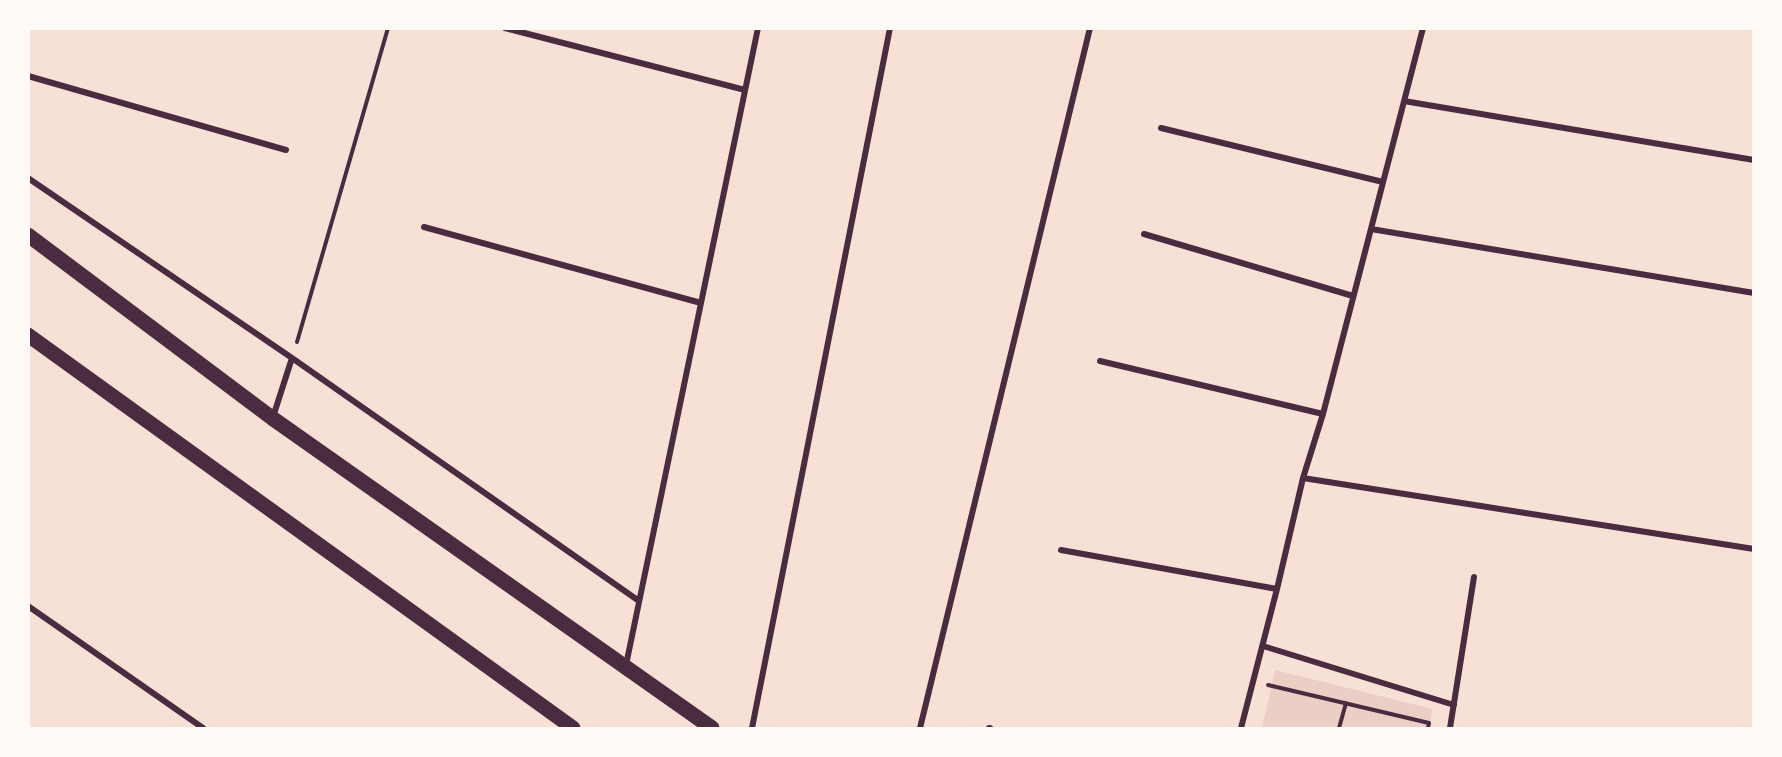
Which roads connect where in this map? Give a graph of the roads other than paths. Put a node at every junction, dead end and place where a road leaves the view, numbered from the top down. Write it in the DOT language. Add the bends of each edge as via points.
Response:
graph roads {
  1 [pos="506,28"];
  2 [pos="758,28"];
  3 [pos="890,28"];
  4 [pos="1090,28"];
  5 [pos="1423,28"];
  6 [pos="28,76"];
  7 [pos="745,90"];
  8 [pos="1404,101"];
  9 [pos="1161,128"];
  10 [pos="286,150"];
  11 [pos="1754,160"];
  12 [pos="28,178"];
  13 [pos="1383,182"];
  14 [pos="424,227"];
  15 [pos="1371,229"];
  16 [pos="28,234"];
  17 [pos="1144,234"];
  18 [pos="1754,293"];
  19 [pos="1353,296"];
  20 [pos="701,303"];
  21 [pos="28,335"];
  22 [pos="292,358"];
  23 [pos="1100,361"];
  24 [pos="1323,414"];
  25 [pos="272,418"];
  26 [pos="1303,478"];
  27 [pos="1754,549"];
  28 [pos="1060,550"];
  29 [pos="1474,577"];
  30 [pos="1277,589"];
  31 [pos="639,601"];
  32 [pos="28,606"];
  33 [pos="1263,646"];
  34 [pos="626,668"];
  35 [pos="1454,705"];
  36 [pos="203,729"];
  37 [pos="573,729"];
  38 [pos="712,729"];
  39 [pos="752,729"];
  40 [pos="920,729"];
  41 [pos="1241,729"];
  42 [pos="1450,729"];
  1 -- 7 [label="street"];
  2 -- 7 [label="street"];
  3 -- 39 [label="street"];
  4 -- 40 [label="street"];
  5 -- 8 [label="street"];
  6 -- 10 [label="street"];
  7 -- 20 [label="street"];
  8 -- 11 [label="street"];
  8 -- 13 [label="street"];
  9 -- 13 [label="street"];
  12 -- 22 [label="street"];
  13 -- 15 [label="street"];
  14 -- 20 [label="street"];
  15 -- 18 [label="street"];
  15 -- 19 [label="street"];
  16 -- 25 [label="main road"];
  17 -- 19 [label="street"];
  19 -- 24 [label="street"];
  20 -- 31 [label="street"];
  21 -- 37 [label="main road"];
  22 -- 25 [label="street"];
  22 -- 31 [label="street"];
  23 -- 24 [label="street"];
  24 -- 26 [label="street"];
  25 -- 34 [label="main road"];
  26 -- 27 [label="street"];
  26 -- 30 [label="street"];
  28 -- 30 [label="street"];
  29 -- 35 [label="street"];
  30 -- 33 [label="street"];
  31 -- 34 [label="street"];
  32 -- 36 [label="street"];
  33 -- 35 [label="street"];
  33 -- 41 [label="street"];
  34 -- 38 [label="main road"];
  35 -- 42 [label="street"];
}
